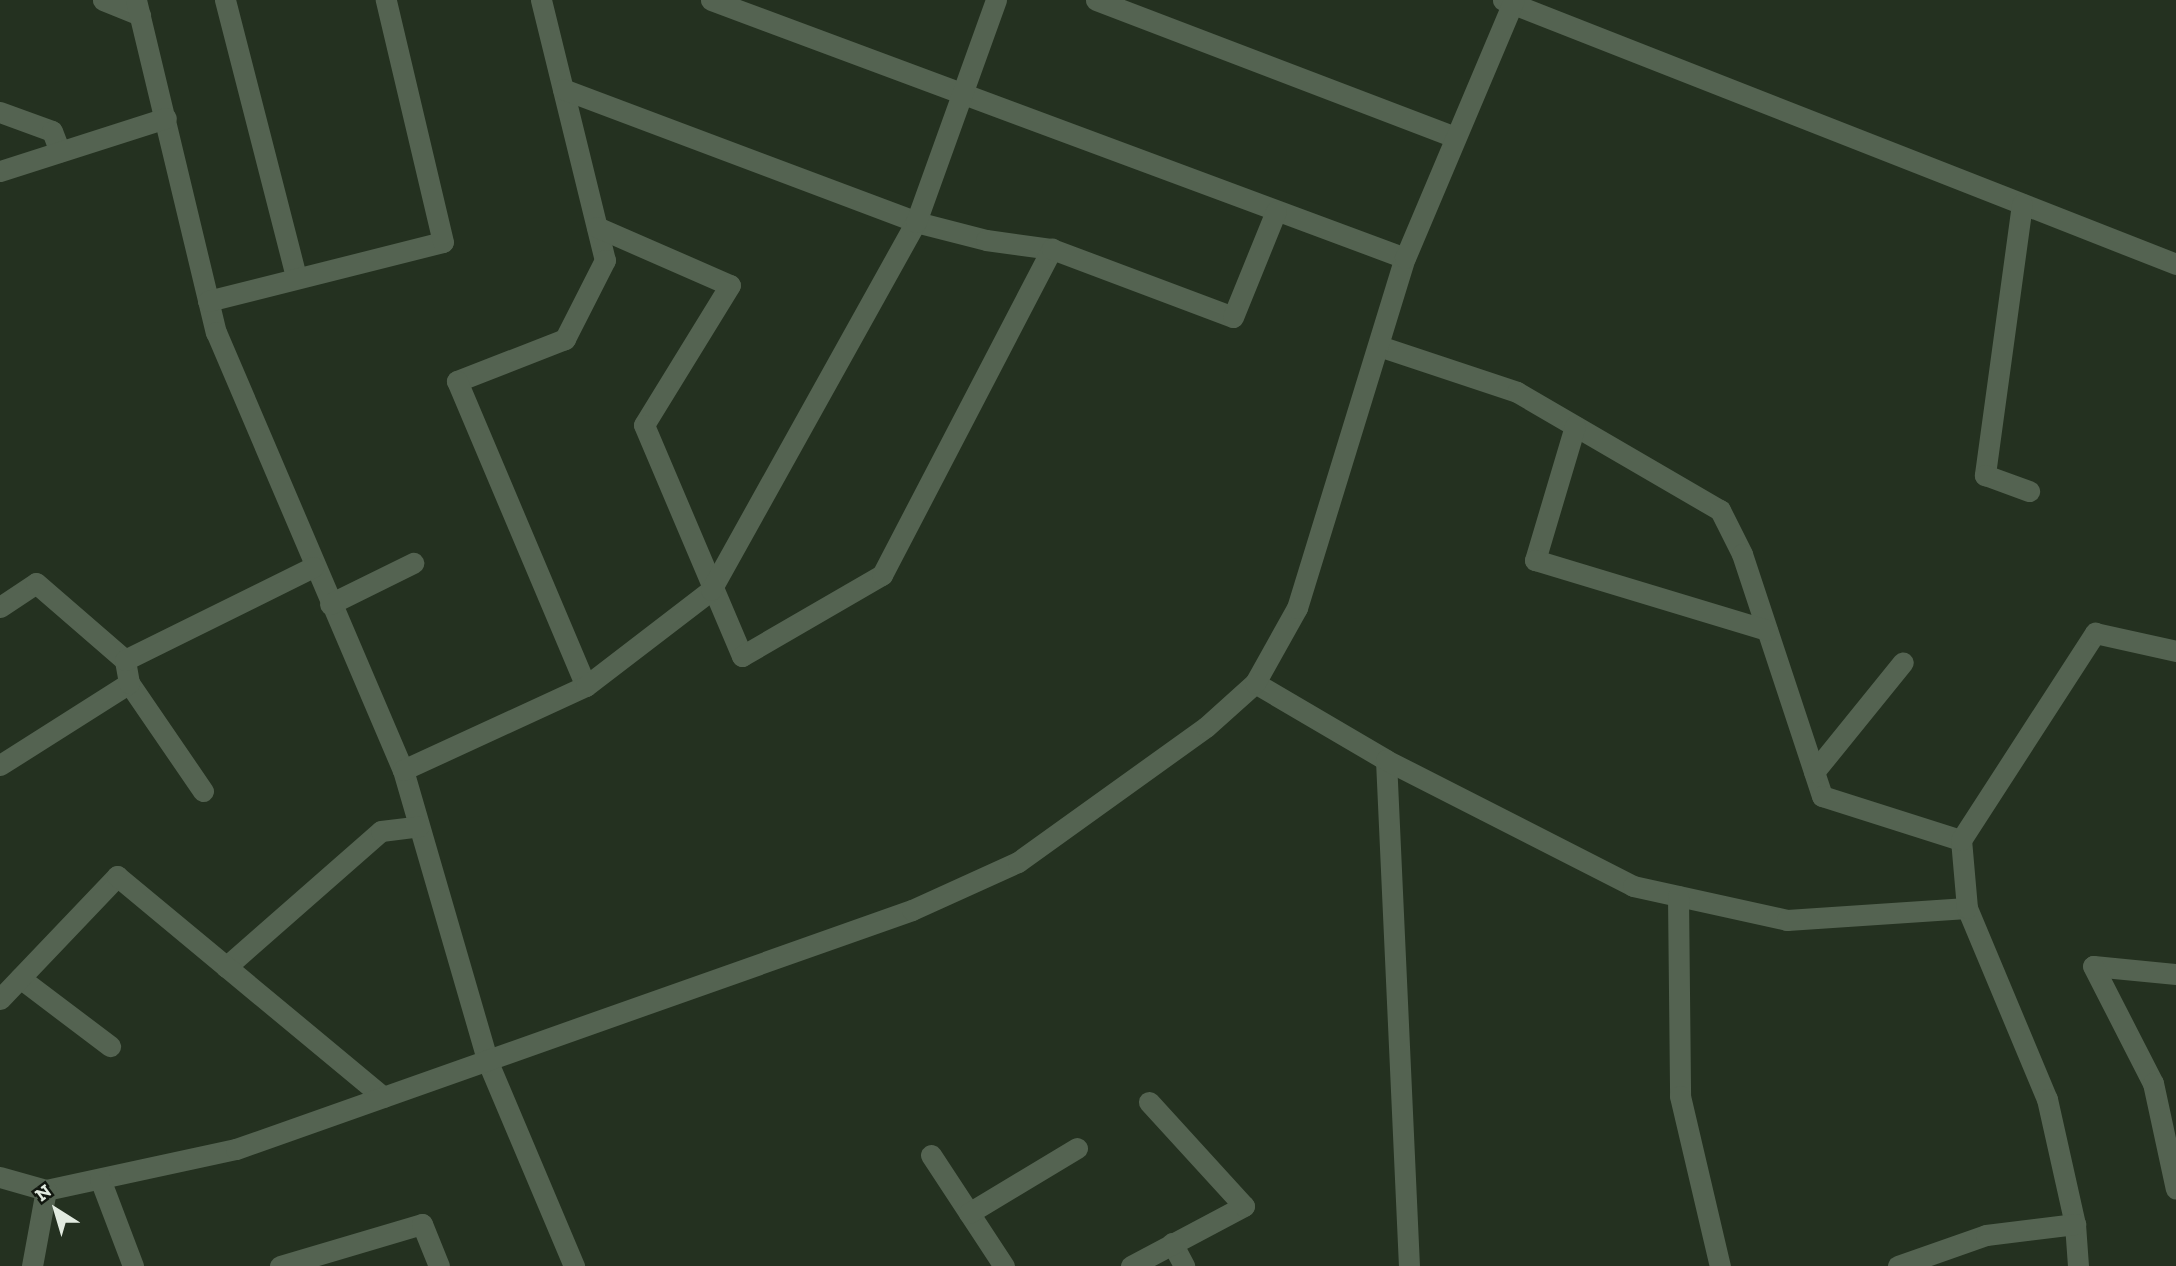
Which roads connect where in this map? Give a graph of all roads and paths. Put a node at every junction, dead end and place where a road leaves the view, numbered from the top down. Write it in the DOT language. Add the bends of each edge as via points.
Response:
graph roads {
  1 [pos="103,0"];
  2 [pos="225,0"];
  3 [pos="386,0"];
  4 [pos="541,0"];
  5 [pos="711,0"];
  6 [pos="996,0"];
  7 [pos="1096,0"];
  8 [pos="1510,1"];
  9 [pos="138,8"];
  10 [pos="563,89"];
  11 [pos="960,96"];
  12 [pos="0,113"];
  13 [pos="166,118"];
  14 [pos="1452,136"];
  15 [pos="60,152"];
  16 [pos="0,171"];
  17 [pos="2022,204"];
  18 [pos="1276,211"];
  19 [pos="916,222"];
  20 [pos="597,227"];
  21 [pos="1052,249"];
  22 [pos="1405,258"];
  23 [pos="2176,264"];
  24 [pos="296,276"];
  25 [pos="208,301"];
  26 [pos="1379,346"];
  27 [pos="1575,426"];
  28 [pos="2029,491"];
  29 [pos="413,563"];
  30 [pos="313,567"];
  31 [pos="711,590"];
  32 [pos="330,604"];
  33 [pos="0,607"];
  34 [pos="1767,630"];
  35 [pos="2176,651"];
  36 [pos="125,660"];
  37 [pos="1903,662"];
  38 [pos="130,682"];
  39 [pos="1255,683"];
  40 [pos="586,686"];
  41 [pos="1386,760"];
  42 [pos="0,765"];
  43 [pos="402,770"];
  44 [pos="1814,772"];
  45 [pos="203,791"];
  46 [pos="419,826"];
  47 [pos="1961,840"];
  48 [pos="1678,896"];
  49 [pos="1967,908"];
  50 [pos="226,967"];
  51 [pos="2176,974"];
  52 [pos="20,978"];
  53 [pos="0,999"];
  54 [pos="110,1046"];
  55 [pos="488,1060"];
  56 [pos="383,1097"];
  57 [pos="1149,1102"];
  58 [pos="1077,1148"];
  59 [pos="930,1155"];
  60 [pos="0,1177"];
  61 [pos="100,1179"];
  62 [pos="2176,1189"];
  63 [pos="46,1190"];
  64 [pos="969,1213"];
  65 [pos="2075,1224"];
  66 [pos="1172,1243"];
  67 [pos="32,1266"];
  68 [pos="133,1266"];
  69 [pos="280,1266"];
  70 [pos="439,1266"];
  71 [pos="574,1266"];
  72 [pos="1004,1266"];
  73 [pos="1131,1266"];
  74 [pos="1184,1266"];
  75 [pos="1409,1266"];
  76 [pos="1720,1266"];
  77 [pos="1898,1266"];
  78 [pos="2078,1266"];
  1 -- 9 [label="street"];
  2 -- 24 [label="street"];
  3 -- 24 [label="street" via="443,242"];
  4 -- 10 [label="street"];
  5 -- 11 [label="street"];
  6 -- 11 [label="street"];
  7 -- 14 [label="street"];
  8 -- 14 [label="street"];
  8 -- 17 [label="street"];
  9 -- 13 [label="street"];
  10 -- 19 [label="street"];
  10 -- 20 [label="street"];
  11 -- 18 [label="street"];
  11 -- 19 [label="street"];
  12 -- 15 [label="street" via="52,131"];
  13 -- 15 [label="street"];
  13 -- 25 [label="street"];
  14 -- 22 [label="street"];
  15 -- 16 [label="street"];
  17 -- 23 [label="street"];
  17 -- 28 [label="street" via="1985,475"];
  18 -- 21 [label="street" via="1233,317"];
  18 -- 22 [label="street"];
  19 -- 21 [label="street" via="986,240"];
  19 -- 31 [label="street"];
  20 -- 31 [label="street" via="730,285 644,425"];
  20 -- 40 [label="street" via="605,260 565,339 457,381"];
  21 -- 31 [label="street" via="882,575 742,656"];
  22 -- 26 [label="street"];
  24 -- 25 [label="street"];
  25 -- 30 [label="street" via="216,332"];
  26 -- 27 [label="street" via="1517,392"];
  26 -- 39 [label="street" via="1297,608"];
  27 -- 34 [label="street" via="1720,510 1742,554"];
  27 -- 34 [label="street" via="1535,560"];
  29 -- 32 [label="street"];
  30 -- 32 [label="street"];
  30 -- 36 [label="street"];
  31 -- 40 [label="street"];
  32 -- 43 [label="street"];
  33 -- 36 [label="street" via="36,583"];
  34 -- 44 [label="street"];
  35 -- 47 [label="street" via="2095,633"];
  36 -- 38 [label="street"];
  37 -- 44 [label="street"];
  38 -- 42 [label="street"];
  38 -- 45 [label="street"];
  39 -- 41 [label="street"];
  39 -- 55 [label="street" via="1206,727 1018,862 912,909"];
  40 -- 43 [label="street"];
  41 -- 48 [label="street" via="1633,886"];
  41 -- 75 [label="street"];
  43 -- 46 [label="street"];
  44 -- 47 [label="street" via="1822,796"];
  46 -- 50 [label="street" via="381,831"];
  46 -- 55 [label="street"];
  47 -- 49 [label="street"];
  48 -- 49 [label="street" via="1787,920"];
  48 -- 76 [label="street" via="1681,1096"];
  49 -- 65 [label="street" via="2047,1099"];
  50 -- 52 [label="street" via="117,876"];
  50 -- 56 [label="street"];
  51 -- 62 [label="street" via="2093,965 2153,1083"];
  52 -- 53 [label="street"];
  52 -- 54 [label="street"];
  55 -- 56 [label="street"];
  55 -- 71 [label="street"];
  56 -- 61 [label="street" via="236,1149"];
  57 -- 66 [label="street" via="1244,1206"];
  58 -- 64 [label="street"];
  59 -- 64 [label="street"];
  60 -- 63 [label="street"];
  61 -- 63 [label="street"];
  61 -- 68 [label="street"];
  63 -- 67 [label="street"];
  64 -- 72 [label="street"];
  65 -- 77 [label="street" via="1986,1235"];
  65 -- 78 [label="street"];
  66 -- 73 [label="street"];
  66 -- 74 [label="street"];
  69 -- 70 [label="street" via="422,1224"];
}
